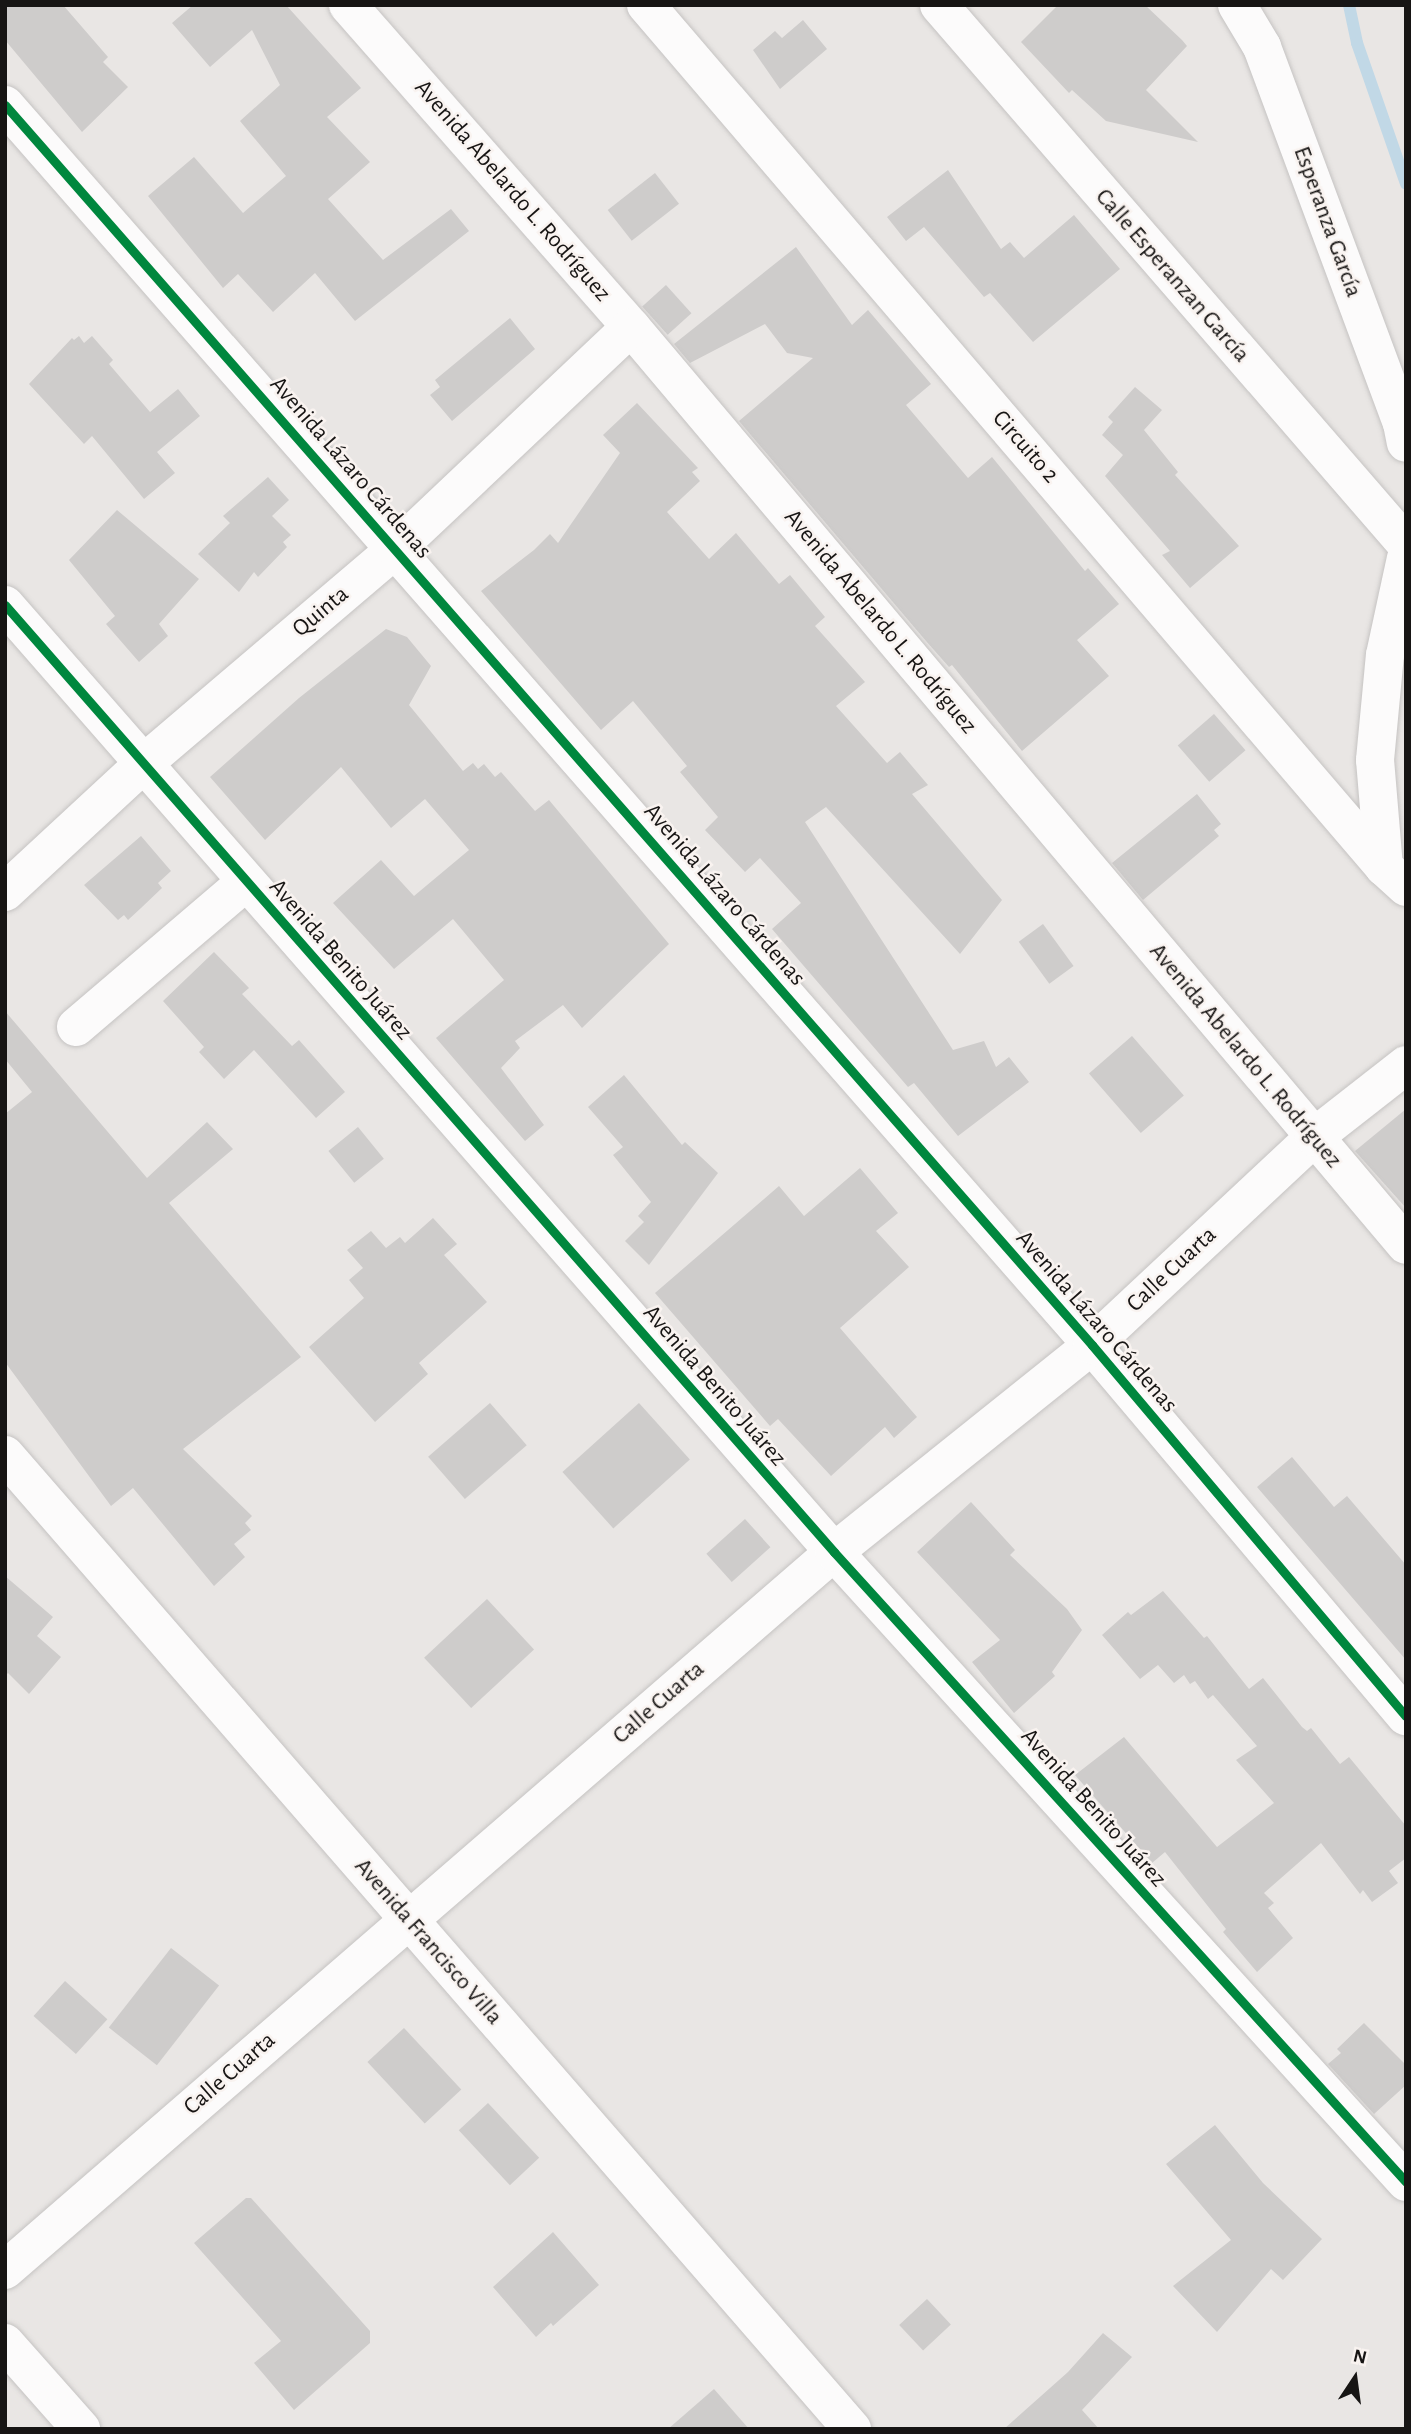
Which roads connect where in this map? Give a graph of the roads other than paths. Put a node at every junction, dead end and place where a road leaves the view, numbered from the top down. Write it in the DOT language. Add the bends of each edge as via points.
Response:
graph roads {
  1 [pos="348,5"];
  2 [pos="646,5"];
  3 [pos="939,5"];
  4 [pos="1237,5"];
  5 [pos="5,105"];
  6 [pos="631,327"];
  7 [pos="1406,443"];
  8 [pos="1406,544"];
  9 [pos="396,549"];
  10 [pos="1406,558"];
  11 [pos="5,605"];
  12 [pos="143,764"];
  13 [pos="1395,877"];
  14 [pos="246,882"];
  15 [pos="5,892"];
  16 [pos="76,1027"];
  17 [pos="1406,1065"];
  18 [pos="1314,1137"];
  19 [pos="1406,1245"];
  20 [pos="1092,1345"];
  21 [pos="5,1455"];
  22 [pos="834,1552"];
  23 [pos="1406,1716"];
  24 [pos="408,1919"];
  25 [pos="1406,2182"];
  26 [pos="5,2270"];
  27 [pos="5,2343"];
  28 [pos="81,2429"];
  29 [pos="852,2429"];
  1 -- 6 [label="street, Avenida Abelardo L. Rodríguez"];
  2 -- 13 [label="street, Circuito 2"];
  3 -- 8 [label="street, Calle Esperanzan García"];
  4 -- 7 [label="street, Esperanza García" via="1262,47"];
  5 -- 9 [label="street, Avenida Lázaro Cárdenas"];
  6 -- 9 [label="street, Quinta"];
  6 -- 18 [label="street, Avenida Abelardo L. Rodríguez"];
  9 -- 12 [label="street, Quinta"];
  9 -- 20 [label="street, Avenida Lázaro Cárdenas"];
  10 -- 13 [label="street" via="1385,655 1375,760"];
  11 -- 12 [label="street, Avenida Benito Juárez"];
  12 -- 14 [label="street, Avenida Benito Juárez"];
  12 -- 15 [label="street, Quinta"];
  14 -- 16 [label="street"];
  14 -- 22 [label="street, Avenida Benito Juárez"];
  17 -- 18 [label="street, Calle Cuarta"];
  18 -- 19 [label="street, Avenida Abelardo L. Rodríguez"];
  18 -- 20 [label="street, Calle Cuarta"];
  20 -- 22 [label="street, Calle Cuarta"];
  20 -- 23 [label="street, Avenida Lázaro Cárdenas"];
  21 -- 24 [label="street, Avenida Francisco Villa"];
  22 -- 24 [label="street, Calle Cuarta"];
  22 -- 25 [label="street, Avenida Benito Juárez"];
  24 -- 26 [label="street, Calle Cuarta"];
  24 -- 29 [label="street, Avenida Francisco Villa"];
  27 -- 28 [label="street"];
}
